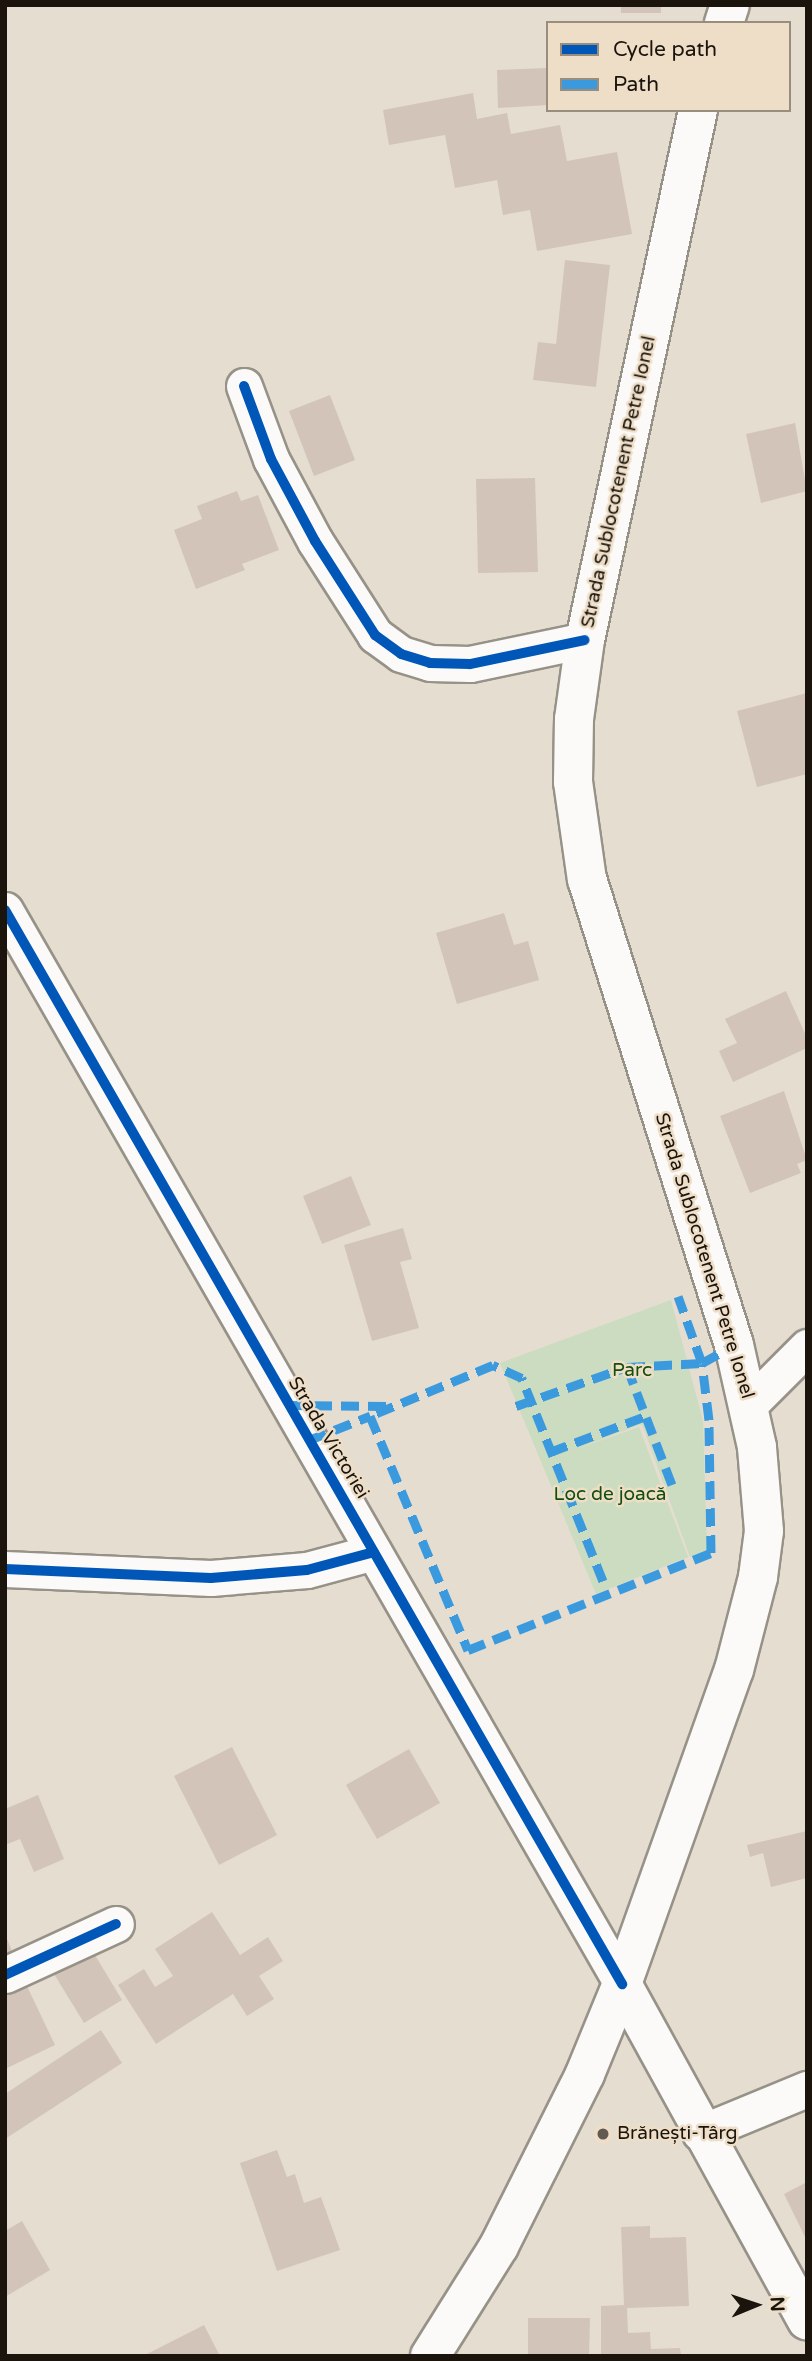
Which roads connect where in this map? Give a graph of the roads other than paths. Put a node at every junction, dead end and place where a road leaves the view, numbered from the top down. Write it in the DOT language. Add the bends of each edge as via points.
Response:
graph roads {
  1 [pos="698,112"];
  2 [pos="244,386"];
  3 [pos="585,640"];
  4 [pos="5,910"];
  5 [pos="807,1347"];
  6 [pos="749,1405"];
  7 [pos="374,1552"];
  8 [pos="5,1569"];
  9 [pos="116,1924"];
  10 [pos="5,1975"];
  11 [pos="622,1984"];
  12 [pos="807,2090"];
  13 [pos="700,2133"];
  14 [pos="807,2321"];
  15 [pos="430,2356"];
  1 -- 3 [label="main road, Strada Sublocotenent Petre Ionel"];
  2 -- 3 [label="street" via="271,459 374,635 401,654 430,663 470,664"];
  3 -- 6 [label="main road, Strada Sublocotenent Petre Ionel" via="574,719 577,836"];
  4 -- 7 [label="street, Strada Victoriei"];
  5 -- 6 [label="street"];
  6 -- 11 [label="main road, Strada Sublocotenent Petre Ionel" via="764,1531 747,1626"];
  7 -- 8 [label="street" via="307,1570 211,1578"];
  7 -- 11 [label="street, Strada Victoriei"];
  9 -- 10 [label="street"];
  11 -- 13 [label="main road, Strada Victoriei"];
  11 -- 15 [label="main road, Strada Sublocotenent Petre Ionel" via="584,2074 499,2246"];
  12 -- 13 [label="street"];
  13 -- 14 [label="main road, Strada Victoriei"];
}
